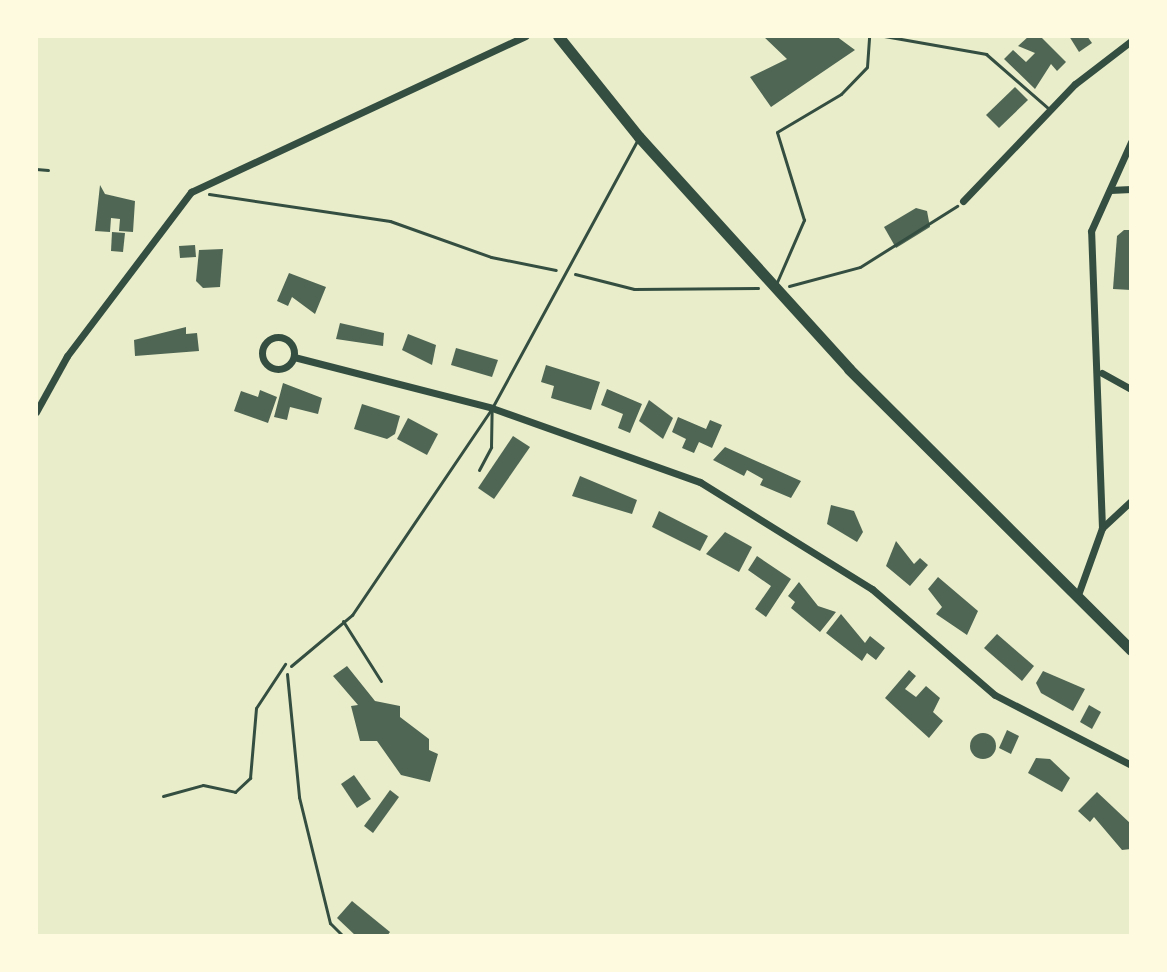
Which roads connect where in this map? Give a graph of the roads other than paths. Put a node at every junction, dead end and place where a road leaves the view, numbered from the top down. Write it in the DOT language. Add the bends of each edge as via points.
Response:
graph roads {
  1 [pos="525,36"];
  2 [pos="558,36"];
  3 [pos="869,36"];
  4 [pos="884,36"];
  5 [pos="1131,41"];
  6 [pos="1051,111"];
  7 [pos="639,137"];
  8 [pos="1131,142"];
  9 [pos="1131,189"];
  10 [pos="1110,190"];
  11 [pos="963,201"];
  12 [pos="778,286"];
  13 [pos="294,357"];
  14 [pos="1102,373"];
  15 [pos="1131,389"];
  16 [pos="492,408"];
  17 [pos="36,412"];
  18 [pos="479,470"];
  19 [pos="1131,501"];
  20 [pos="1102,528"];
  21 [pos="1079,592"];
  22 [pos="343,621"];
  23 [pos="1131,650"];
  24 [pos="291,666"];
  25 [pos="381,681"];
  26 [pos="1131,765"];
  1 -- 17 [label="street" via="191,192 67,356"];
  2 -- 7 [label="main road"];
  3 -- 12 [label="lane" via="867,67 841,94 777,132 804,220"];
  4 -- 6 [label="lane" via="986,54"];
  5 -- 6 [label="street"];
  6 -- 11 [label="street"];
  7 -- 12 [label="main road"];
  7 -- 16 [label="lane"];
  8 -- 10 [label="street"];
  9 -- 10 [label="street"];
  10 -- 14 [label="street" via="1091,231"];
  12 -- 21 [label="main road" via="849,369"];
  13 -- 13 [label="street" via="272,368 262,349 280,337 291,342"];
  13 -- 16 [label="street"];
  14 -- 15 [label="street"];
  14 -- 20 [label="street"];
  16 -- 18 [label="lane" via="491,447"];
  16 -- 22 [label="lane"];
  16 -- 26 [label="street" via="700,482 872,589 995,695"];
  19 -- 20 [label="street"];
  20 -- 21 [label="street"];
  21 -- 23 [label="main road"];
  22 -- 24 [label="lane"];
  22 -- 25 [label="lane"];
}
